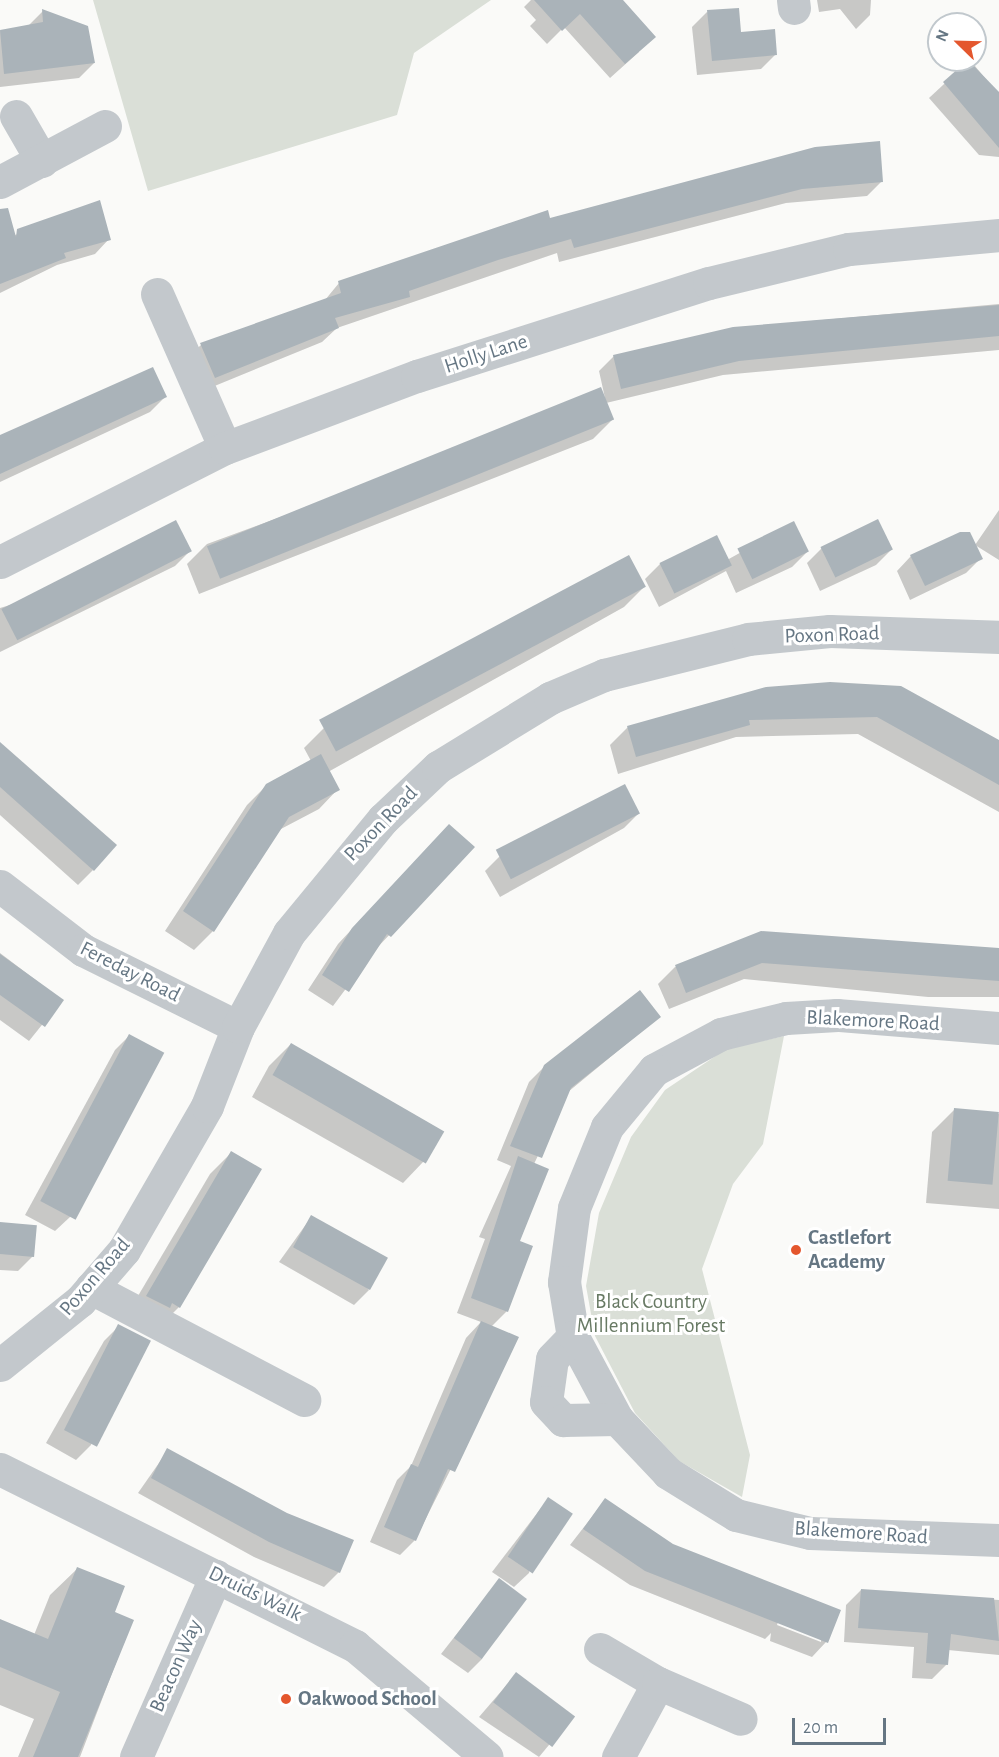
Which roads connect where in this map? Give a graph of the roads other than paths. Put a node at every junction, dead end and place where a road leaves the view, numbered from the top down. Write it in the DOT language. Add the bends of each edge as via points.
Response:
graph roads {
  1 [pos="16,116"];
  2 [pos="105,126"];
  3 [pos="42,160"];
  4 [pos="0,182"];
  5 [pos="999,235"];
  6 [pos="157,294"];
  7 [pos="225,448"];
  8 [pos="0,562"];
  9 [pos="999,638"];
  10 [pos="0,886"];
  11 [pos="238,1027"];
  12 [pos="999,1028"];
  13 [pos="91,1288"];
  14 [pos="573,1337"];
  15 [pos="0,1365"];
  16 [pos="304,1400"];
  17 [pos="617,1419"];
  18 [pos="0,1469"];
  19 [pos="999,1540"];
  20 [pos="216,1576"];
  21 [pos="600,1649"];
  22 [pos="658,1683"];
  23 [pos="741,1719"];
  24 [pos="136,1757"];
  25 [pos="487,1757"];
  26 [pos="618,1757"];
  1 -- 3 [label="street"];
  2 -- 3 [label="street"];
  3 -- 4 [label="street"];
  5 -- 7 [label="street, Holly Lane" via="849,249 709,283 417,376"];
  6 -- 7 [label="street"];
  7 -- 8 [label="street, Holly Lane"];
  9 -- 11 [label="street, Poxon Road" via="830,632 748,639 604,675 550,698 438,767 383,819 289,933"];
  10 -- 11 [label="street, Fereday Road" via="83,950"];
  11 -- 13 [label="street, Poxon Road" via="207,1106 124,1250"];
  12 -- 14 [label="street, Blakemore Road" via="837,1015 786,1018 721,1034 654,1070 607,1127 574,1208 564,1282"];
  13 -- 15 [label="street, Poxon Road" via="29,1347"];
  13 -- 16 [label="street"];
  14 -- 17 [label="street, Blakemore Road"];
  14 -- 17 [label="street" via="552,1359 546,1402 563,1420"];
  17 -- 19 [label="street, Blakemore Road" via="668,1473 736,1515 810,1533"];
  18 -- 20 [label="street, Druids Walk"];
  20 -- 24 [label="street, Beacon Way"];
  20 -- 25 [label="street, Druids Walk" via="355,1646"];
  21 -- 22 [label="street"];
  22 -- 23 [label="street"];
  22 -- 26 [label="street"];
}
